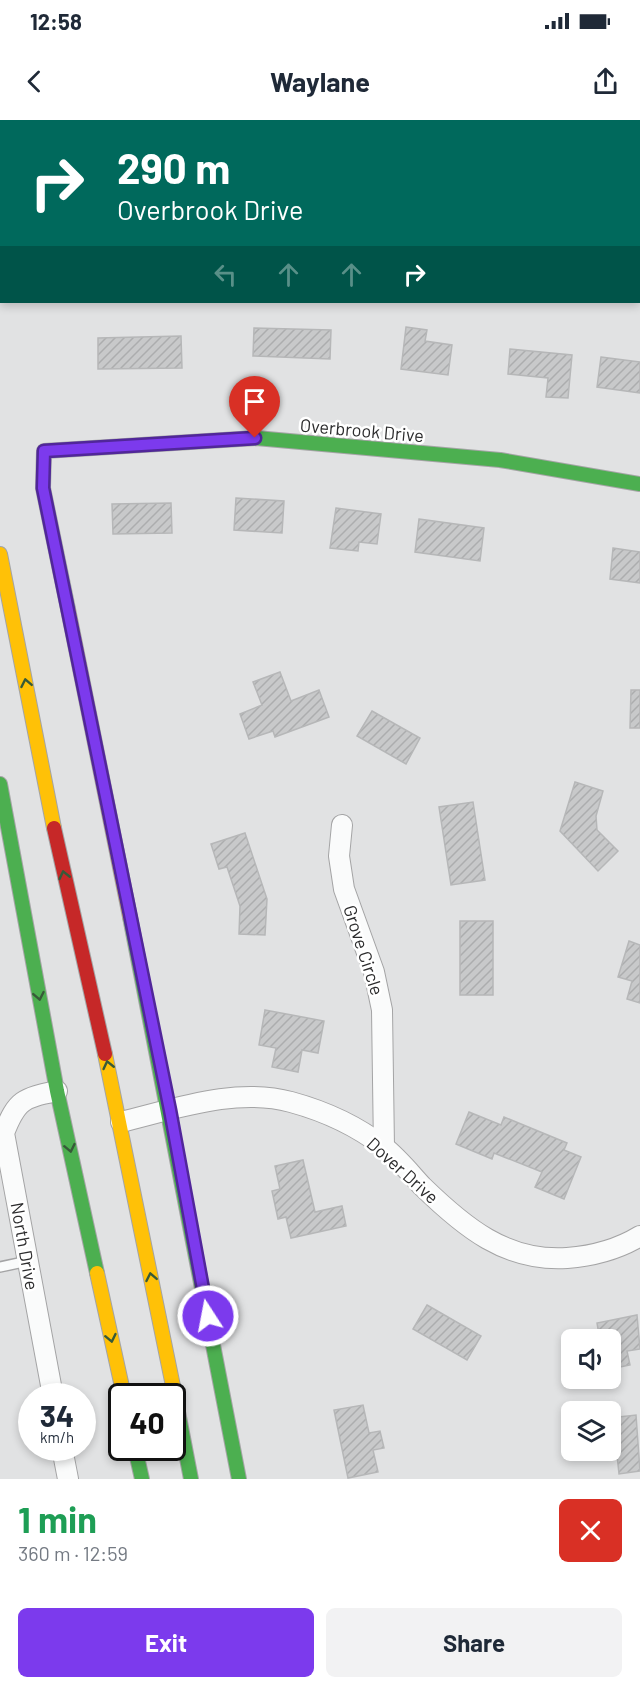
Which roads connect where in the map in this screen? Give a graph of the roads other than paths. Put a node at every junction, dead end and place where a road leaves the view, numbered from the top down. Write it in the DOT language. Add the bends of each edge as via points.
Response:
graph roads {
  1 [pos="640,484"];
  2 [pos="0,554"];
  3 [pos="0,784"];
  4 [pos="342,825"];
  5 [pos="57,1091"];
  6 [pos="170,1110"];
  7 [pos="121,1122"];
  8 [pos="384,1148"];
  9 [pos="640,1236"];
  10 [pos="28,1261"];
  11 [pos="0,1267"];
  12 [pos="51,1383"];
  13 [pos="121,1383"];
  14 [pos="65,1461"];
  15 [pos="138,1461"];
  16 [pos="68,1479"];
  17 [pos="142,1479"];
  18 [pos="191,1479"];
  19 [pos="240,1479"];
  1 -- 6 [label="main road, Overbrook Drive" via="500,460 255,438 44,451 43,488"];
  7 -- 2 [label="main road, one-way" via="58,849"];
  3 -- 5 [label="main road, one-way"];
  4 -- 8 [label="street, Grove Circle" via="339,856 344,889 374,972 382,1010"];
  5 -- 10 [label="street, North Drive" via="25,1098 12,1111 4,1133"];
  5 -- 13 [label="main road, one-way"];
  6 -- 7 [label="street, Dover Drive"];
  6 -- 8 [label="street, Dover Drive" via="243,1096 289,1101 342,1119"];
  6 -- 19 [label="main road"];
  18 -- 7 [label="main road, one-way"];
  8 -- 9 [label="street, Dover Drive" via="456,1217 499,1247 542,1260 585,1257"];
  10 -- 11 [label="lane"];
  10 -- 12 [label="street, North Drive"];
  14 -- 16 [label="street"];
  15 -- 17 [label="main road"];
}
